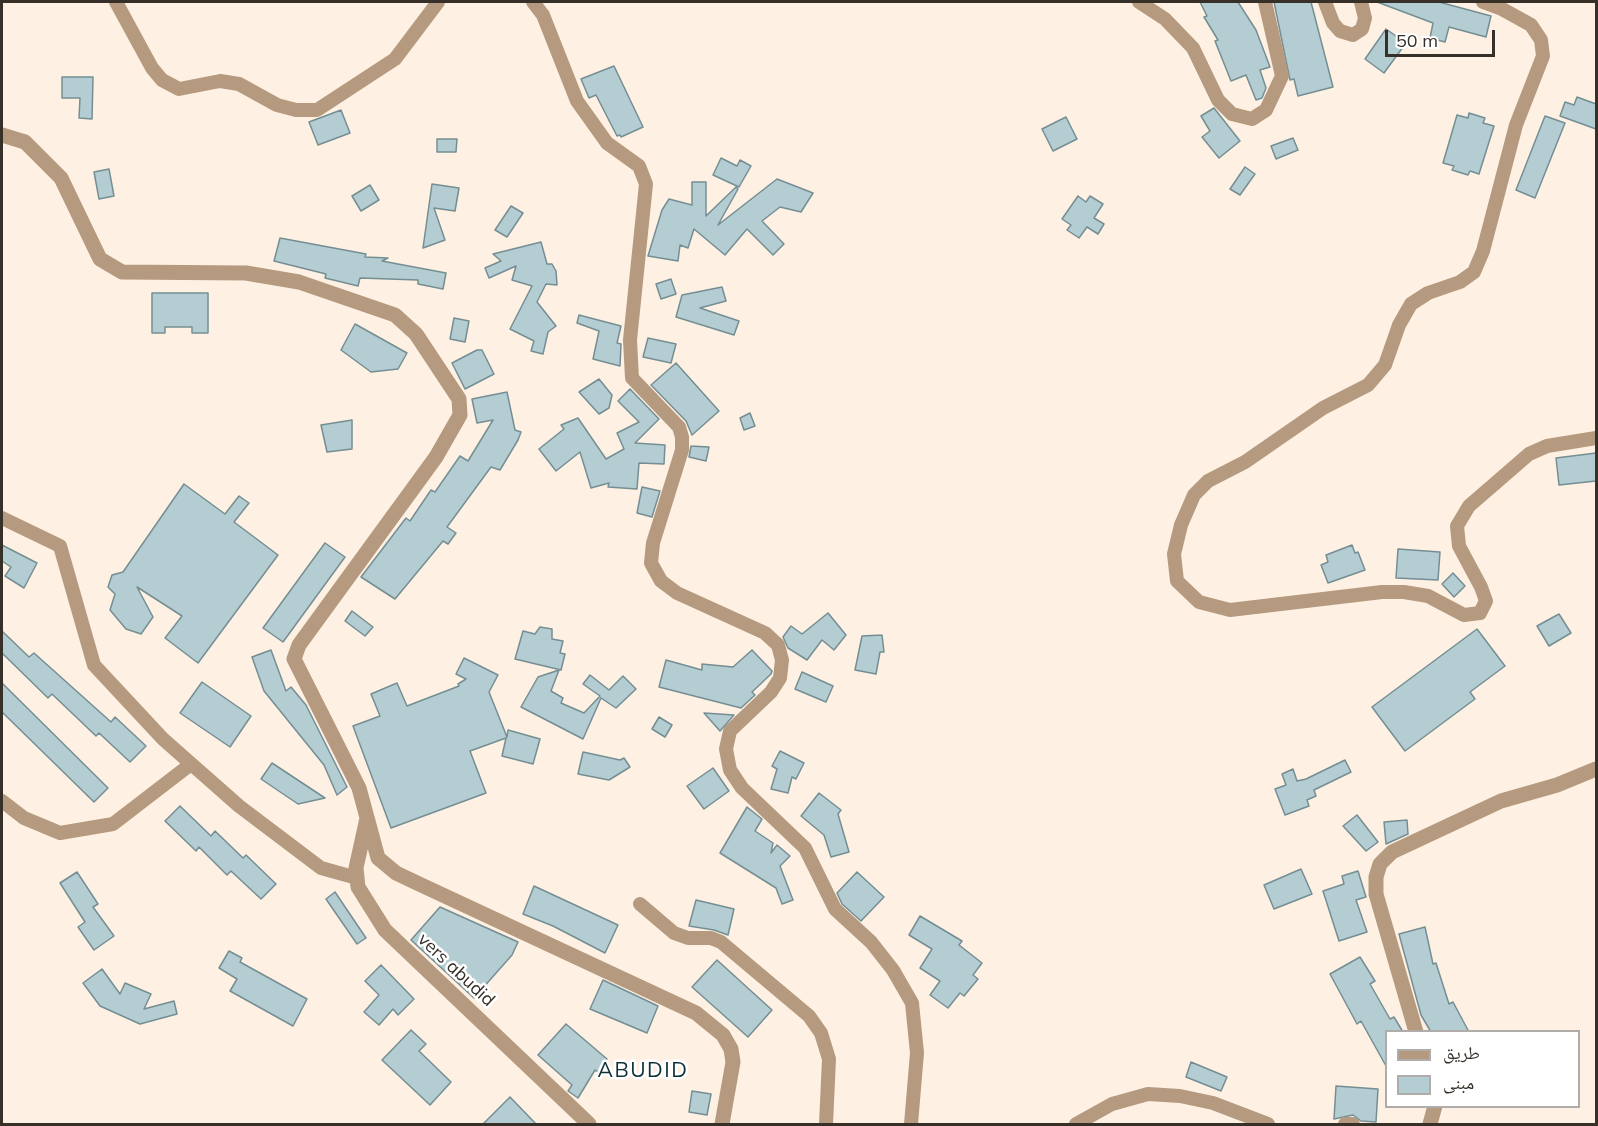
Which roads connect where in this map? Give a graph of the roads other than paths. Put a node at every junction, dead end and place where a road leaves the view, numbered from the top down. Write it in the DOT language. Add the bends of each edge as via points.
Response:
graph roads {
  1 [pos="116,2"];
  2 [pos="438,2"];
  3 [pos="533,2"];
  4 [pos="1139,2"];
  5 [pos="1265,2"];
  6 [pos="1325,2"];
  7 [pos="1361,2"];
  8 [pos="1483,2"];
  9 [pos="2,135"];
  10 [pos="1596,438"];
  11 [pos="2,518"];
  12 [pos="192,764"];
  13 [pos="1596,769"];
  14 [pos="2,801"];
  15 [pos="368,815"];
  16 [pos="357,878"];
  17 [pos="640,904"];
  18 [pos="1415,1030"];
  19 [pos="1435,1108"];
  20 [pos="589,1125"];
  21 [pos="723,1125"];
  22 [pos="826,1125"];
  23 [pos="911,1125"];
  24 [pos="1076,1125"];
  25 [pos="1268,1125"];
  26 [pos="1345,1125"];
  27 [pos="1353,1125"];
  28 [pos="1430,1125"];
  1 -- 2 [label="street" via="162,80 179,88 220,81 239,84 277,105 317,110 395,59"];
  3 -- 23 [label="street" via="543,15 577,101 607,143 639,166 646,184 630,339 632,378 679,427 682,438 651,563 661,581 677,593 765,633 778,645 782,660 780,678 771,692 730,731 726,749 730,770 742,788 805,848 835,909 871,942 912,1003 917,1053"];
  4 -- 5 [label="street" via="1165,19 1193,48 1218,100 1232,114 1252,119 1266,110 1282,76"];
  6 -- 7 [label="street" via="1333,23 1340,31 1353,35 1362,29 1365,18"];
  8 -- 10 [label="street" via="1531,25 1541,40 1543,56 1516,125 1474,272 1411,304 1385,365 1368,385 1323,408 1245,462 1208,481 1194,495 1174,554 1177,581 1198,602 1230,610 1404,592 1428,596 1464,615 1480,613 1486,601 1484,594 1459,546 1458,526 1469,506 1529,454 1547,446"];
  9 -- 15 [label="street" via="25,142 61,178 100,259 122,272 246,273 299,282 395,315 416,334 459,399 460,415 436,458 299,645 294,659 359,788"];
  11 -- 12 [label="street" via="60,546 94,665 163,739"];
  12 -- 14 [label="street" via="113,824 60,833 24,818"];
  12 -- 16 [label="street" via="238,806 321,868"];
  13 -- 18 [label="street" via="1502,801 1392,852 1380,864 1376,894"];
  15 -- 16 [label="street"];
  15 -- 21 [label="street" via="378,858 396,873 696,1013 723,1035 733,1062"];
  16 -- 20 [label="street, vers abudid" via="358,887 385,930"];
  17 -- 22 [label="street" via="674,933 721,942 809,1017 821,1032 829,1059"];
  19 -- 28 [label="street"];
  24 -- 25 [label="street" via="1112,1104 1148,1094 1213,1103"];
  26 -- 27 [label="street"];
}
